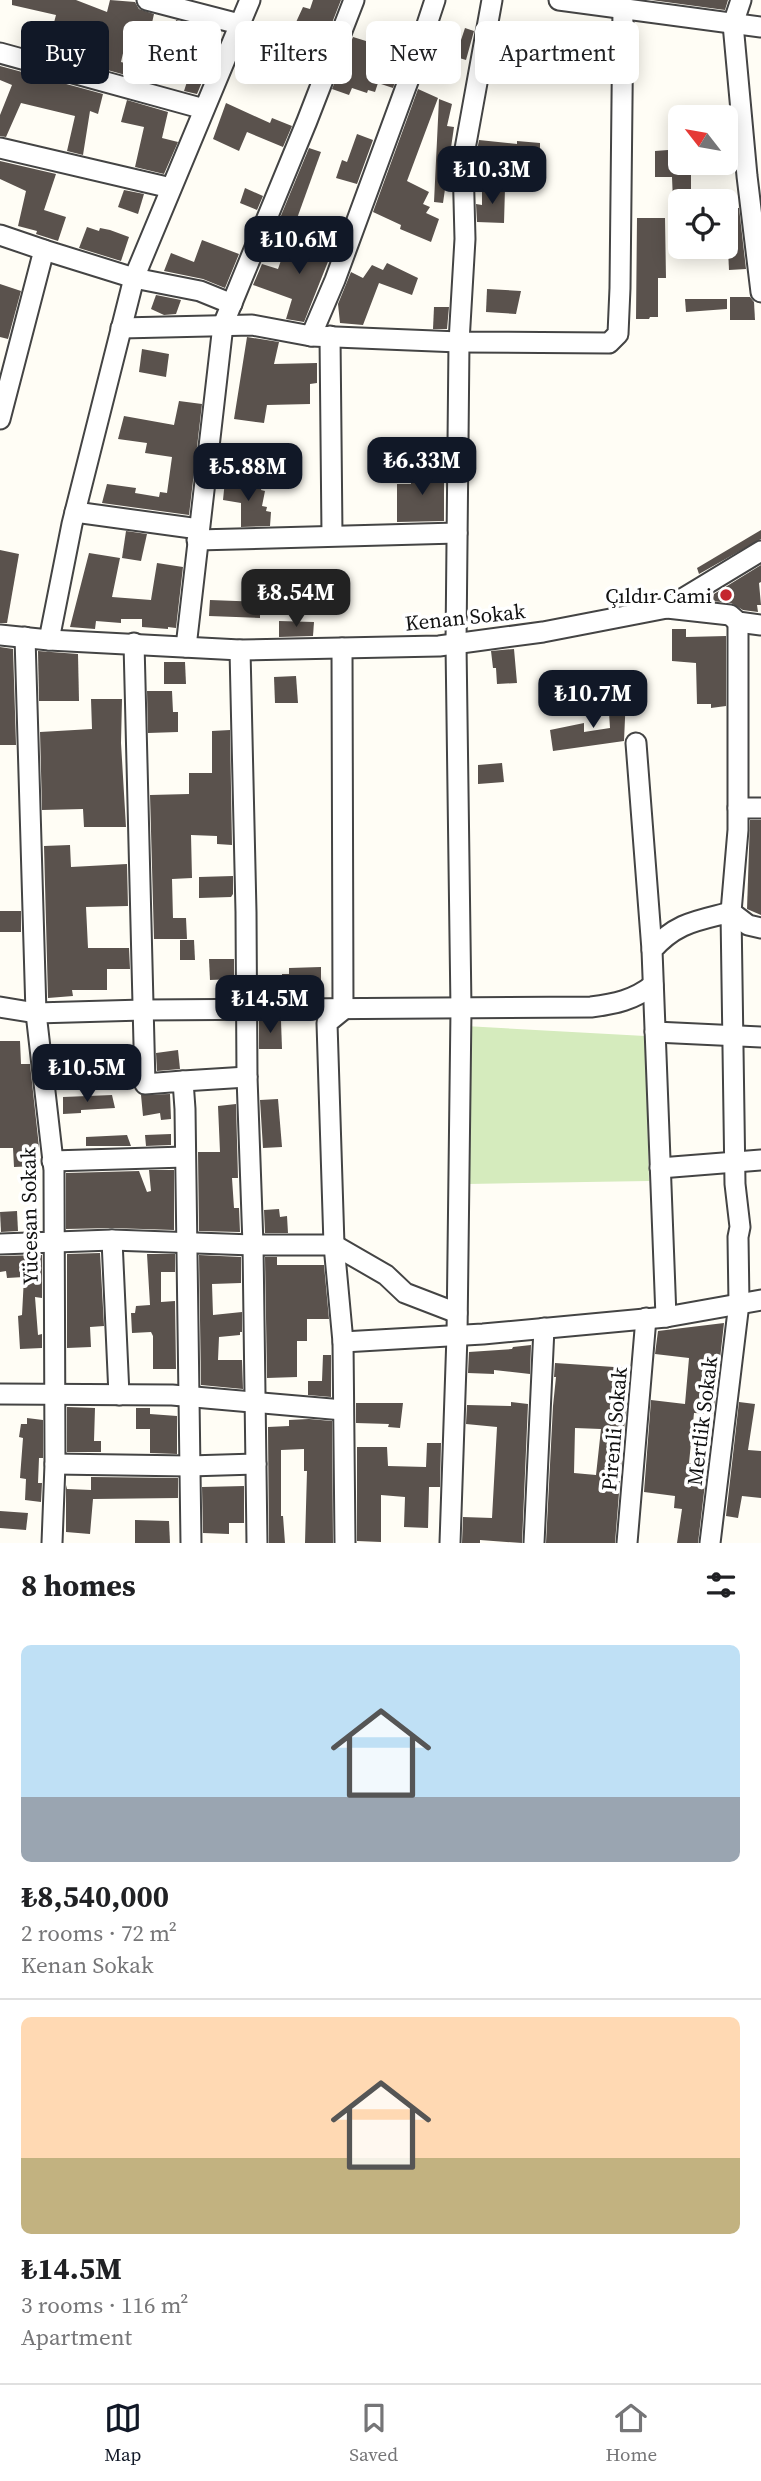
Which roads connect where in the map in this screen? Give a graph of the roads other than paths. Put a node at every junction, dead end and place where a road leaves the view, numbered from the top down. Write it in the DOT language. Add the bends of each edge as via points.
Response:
graph roads {
  1 [pos="147,0"];
  2 [pos="250,0"];
  3 [pos="354,0"];
  4 [pos="435,0"];
  5 [pos="492,0"];
  6 [pos="559,0"];
  7 [pos="741,0"];
  8 [pos="624,8"];
  9 [pos="240,21"];
  10 [pos="235,23"];
  11 [pos="733,24"];
  12 [pos="761,27"];
  13 [pos="235,34"];
  14 [pos="0,53"];
  15 [pos="204,109"];
  16 [pos="0,148"];
  17 [pos="172,188"];
  18 [pos="0,235"];
  19 [pos="44,250"];
  20 [pos="134,278"];
  21 [pos="761,292"];
  22 [pos="232,304"];
  23 [pos="223,325"];
  24 [pos="121,328"];
  25 [pos="320,336"];
  26 [pos="460,342"];
  27 [pos="8,353"];
  28 [pos="0,419"];
  29 [pos="75,512"];
  30 [pos="457,533"];
  31 [pos="198,534"];
  32 [pos="332,535"];
  33 [pos="761,551"];
  34 [pos="667,608"];
  35 [pos="738,622"];
  36 [pos="761,625"];
  37 [pos="0,635"];
  38 [pos="25,637"];
  39 [pos="48,640"];
  40 [pos="134,643"];
  41 [pos="456,644"];
  42 [pos="186,647"];
  43 [pos="342,648"];
  44 [pos="240,650"];
  45 [pos="636,743"];
  46 [pos="738,808"];
  47 [pos="761,808"];
  48 [pos="731,912"];
  49 [pos="761,928"];
  50 [pos="652,950"];
  51 [pos="653,985"];
  52 [pos="0,1007"];
  53 [pos="246,1009"];
  54 [pos="461,1009"];
  55 [pos="143,1010"];
  56 [pos="343,1010"];
  57 [pos="36,1013"];
  58 [pos="655,1032"];
  59 [pos="733,1036"];
  60 [pos="761,1037"];
  61 [pos="247,1077"];
  62 [pos="183,1081"];
  63 [pos="185,1157"];
  64 [pos="761,1160"];
  65 [pos="52,1161"];
  66 [pos="736,1162"];
  67 [pos="660,1168"];
  68 [pos="112,1240"];
  69 [pos="54,1242"];
  70 [pos="188,1242"];
  71 [pos="0,1244"];
  72 [pos="253,1245"];
  73 [pos="334,1245"];
  74 [pos="761,1300"];
  75 [pos="739,1303"];
  76 [pos="457,1313"];
  77 [pos="666,1317"];
  78 [pos="646,1318"];
  79 [pos="544,1328"];
  80 [pos="457,1335"];
  81 [pos="343,1342"];
  82 [pos="0,1394"];
  83 [pos="54,1395"];
  84 [pos="119,1395"];
  85 [pos="189,1396"];
  86 [pos="254,1402"];
  87 [pos="344,1410"];
  88 [pos="55,1464"];
  89 [pos="256,1464"];
  90 [pos="189,1466"];
  91 [pos="52,1543"];
  92 [pos="191,1543"];
  93 [pos="257,1543"];
  94 [pos="345,1543"];
  95 [pos="450,1543"];
  96 [pos="534,1543"];
  97 [pos="627,1543"];
  98 [pos="710,1543"];
  1 -- 10 [label="street"];
  2 -- 9 [label="street"];
  3 -- 22 [label="street"];
  4 -- 25 [label="street" via="335,280"];
  5 -- 26 [label="street" via="463,160"];
  6 -- 8 [label="street"];
  7 -- 11 [label="street"];
  8 -- 11 [label="street"];
  8 -- 26 [label="street" via="618,334 609,343"];
  11 -- 12 [label="street"];
  11 -- 21 [label="street"];
  13 -- 15 [label="street"];
  14 -- 15 [label="street"];
  15 -- 17 [label="street"];
  16 -- 17 [label="street"];
  17 -- 20 [label="street"];
  18 -- 19 [label="street"];
  19 -- 20 [label="street"];
  19 -- 27 [label="street"];
  20 -- 22 [label="street"];
  20 -- 24 [label="street"];
  22 -- 23 [label="street"];
  23 -- 24 [label="street"];
  23 -- 25 [label="street"];
  23 -- 31 [label="street"];
  24 -- 29 [label="street"];
  25 -- 26 [label="street"];
  25 -- 32 [label="street"];
  26 -- 30 [label="street"];
  27 -- 28 [label="street"];
  29 -- 31 [label="street"];
  29 -- 39 [label="street"];
  30 -- 32 [label="street"];
  30 -- 41 [label="street"];
  31 -- 32 [label="street"];
  31 -- 42 [label="street"];
  33 -- 34 [label="street"];
  34 -- 35 [label="street, Kenan Sokak" via="730,615"];
  34 -- 41 [label="street, Kenan Sokak"];
  35 -- 36 [label="street, Kenan Sokak"];
  35 -- 46 [label="street, Mertlik Sokak"];
  37 -- 38 [label="street, Kenan Sokak"];
  38 -- 39 [label="street, Kenan Sokak"];
  38 -- 57 [label="street, Yücesan Sokak"];
  39 -- 40 [label="street, Kenan Sokak"];
  40 -- 42 [label="street, Kenan Sokak"];
  40 -- 55 [label="street"];
  41 -- 43 [label="street, Kenan Sokak"];
  41 -- 54 [label="street"];
  42 -- 44 [label="street, Kenan Sokak"];
  43 -- 44 [label="street, Kenan Sokak"];
  43 -- 56 [label="street"];
  44 -- 53 [label="street"];
  45 -- 50 [label="street"];
  46 -- 47 [label="street"];
  46 -- 48 [label="street, Mertlik Sokak"];
  48 -- 49 [label="street"];
  48 -- 50 [label="street" via="679,926"];
  48 -- 59 [label="street, Mertlik Sokak"];
  50 -- 51 [label="street"];
  51 -- 54 [label="street" via="619,1003 591,1007"];
  51 -- 58 [label="street"];
  52 -- 57 [label="street"];
  53 -- 55 [label="street"];
  53 -- 56 [label="street"];
  53 -- 61 [label="street"];
  54 -- 56 [label="street"];
  54 -- 76 [label="street"];
  55 -- 57 [label="street"];
  55 -- 62 [label="street" via="145,1084"];
  56 -- 73 [label="street" via="327,1023"];
  57 -- 65 [label="street, Yücesan Sokak"];
  58 -- 59 [label="street"];
  58 -- 67 [label="street"];
  59 -- 60 [label="street"];
  59 -- 66 [label="street, Mertlik Sokak"];
  61 -- 62 [label="street"];
  61 -- 72 [label="street"];
  62 -- 63 [label="street"];
  63 -- 65 [label="street"];
  63 -- 70 [label="street"];
  64 -- 66 [label="street"];
  65 -- 69 [label="street, Yücesan Sokak"];
  66 -- 67 [label="street"];
  66 -- 75 [label="street, Mertlik Sokak"];
  67 -- 77 [label="street"];
  68 -- 69 [label="street"];
  68 -- 70 [label="street"];
  68 -- 84 [label="street"];
  69 -- 71 [label="street"];
  69 -- 83 [label="street, Yücesan Sokak"];
  70 -- 72 [label="street"];
  70 -- 85 [label="street"];
  72 -- 73 [label="street"];
  72 -- 86 [label="street"];
  73 -- 76 [label="street" via="405,1293"];
  73 -- 81 [label="street"];
  74 -- 75 [label="street"];
  75 -- 77 [label="street"];
  75 -- 98 [label="street, Mertlik Sokak"];
  76 -- 80 [label="street"];
  77 -- 78 [label="street"];
  78 -- 79 [label="street"];
  78 -- 97 [label="street, Pirenli Sokak"];
  79 -- 80 [label="street"];
  79 -- 96 [label="street"];
  80 -- 81 [label="street"];
  80 -- 95 [label="street"];
  81 -- 87 [label="street"];
  82 -- 83 [label="street"];
  83 -- 84 [label="street"];
  83 -- 88 [label="street, Yücesan Sokak"];
  84 -- 85 [label="street"];
  85 -- 86 [label="street"];
  85 -- 90 [label="street"];
  86 -- 87 [label="street"];
  86 -- 89 [label="street"];
  87 -- 94 [label="street"];
  88 -- 90 [label="street"];
  88 -- 91 [label="street, Yücesan Sokak"];
  89 -- 90 [label="street"];
  89 -- 93 [label="street"];
  90 -- 92 [label="street"];
}
